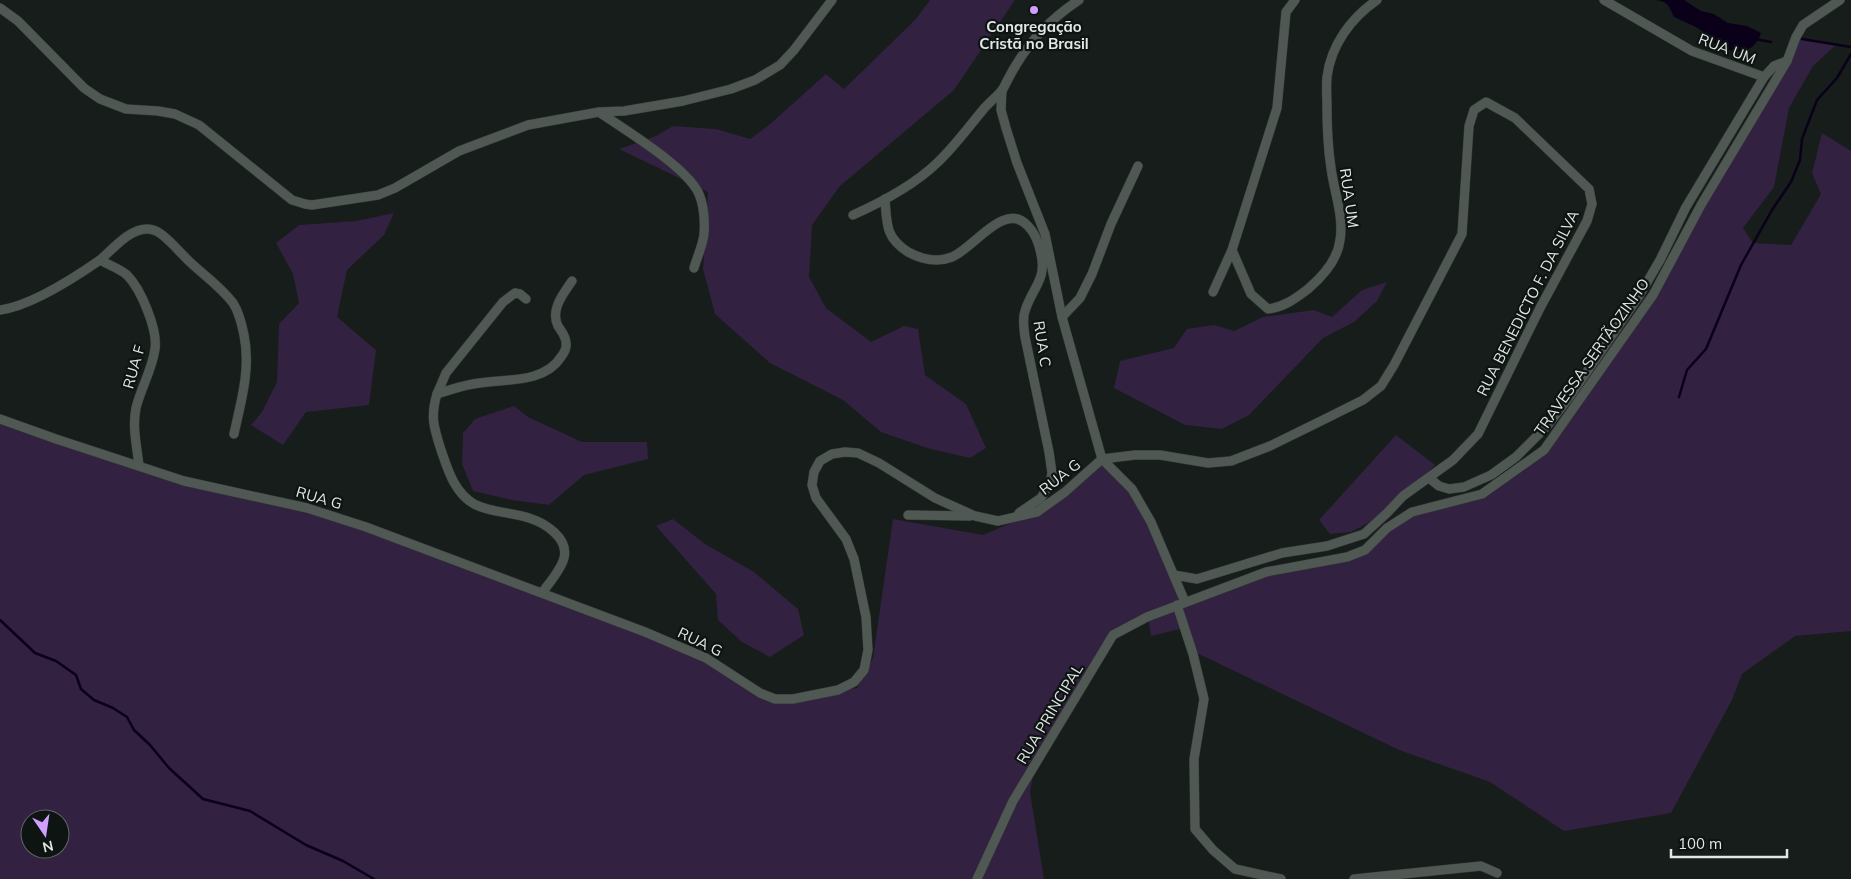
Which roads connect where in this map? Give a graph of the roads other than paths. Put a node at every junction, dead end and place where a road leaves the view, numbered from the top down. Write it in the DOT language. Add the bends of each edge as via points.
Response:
graph roads {
  1 [pos="832,0"];
  2 [pos="1079,0"];
  3 [pos="1295,0"];
  4 [pos="1377,0"];
  5 [pos="1604,0"];
  6 [pos="1840,0"];
  7 [pos="0,8"];
  8 [pos="1787,61"];
  9 [pos="1764,77"];
  10 [pos="1002,90"];
  11 [pos="599,112"];
  12 [pos="1138,166"];
  13 [pos="885,199"];
  14 [pos="853,215"];
  15 [pos="1232,250"];
  16 [pos="100,260"];
  17 [pos="694,268"];
  18 [pos="572,281"];
  19 [pos="1213,292"];
  20 [pos="526,299"];
  21 [pos="0,310"];
  22 [pos="1062,317"];
  23 [pos="437,394"];
  24 [pos="0,419"];
  25 [pos="234,434"];
  26 [pos="1102,459"];
  27 [pos="138,466"];
  28 [pos="1429,478"];
  29 [pos="908,515"];
  30 [pos="975,516"];
  31 [pos="998,521"];
  32 [pos="1174,575"];
  33 [pos="542,593"];
  34 [pos="1181,603"];
  35 [pos="1497,873"];
  36 [pos="977,879"];
  37 [pos="1281,879"];
  38 [pos="1354,879"];
  1 -- 11 [label="street" via="780,65 756,80 683,101"];
  2 -- 10 [label="street" via="1036,36"];
  3 -- 15 [label="street" via="1286,12 1277,108"];
  4 -- 15 [label="street, RUA UM" via="1347,26 1327,78 1327,128 1341,222 1338,253 1318,281 1280,308 1268,310 1251,294"];
  5 -- 9 [label="street, RUA UM" via="1692,51"];
  6 -- 8 [label="street, TRAVESSA SERTÃOZINHO" via="1803,25"];
  7 -- 11 [label="street" via="18,21 84,88 100,99 126,109 166,112 199,125 292,200 305,204 378,195 459,151 528,126"];
  8 -- 9 [label="street, RUA UM" via="1774,66"];
  8 -- 34 [label="street, TRAVESSA SERTÃOZINHO" via="1701,205 1653,295 1544,450 1482,494 1412,512 1387,528 1365,550 1347,557 1266,572"];
  9 -- 28 [label="street" via="1686,207 1639,296 1548,425 1516,457 1492,475 1464,487 1449,489"];
  10 -- 13 [label="street" via="936,164"];
  10 -- 22 [label="street" via="1001,110 1017,163 1045,234"];
  11 -- 17 [label="street" via="685,175 698,193 704,215 704,235"];
  12 -- 22 [label="street" via="1080,298"];
  13 -- 14 [label="street"];
  13 -- 31 [label="street, RUA C" via="893,240 916,256 933,260 950,258 963,252 993,226 1005,219 1016,218 1033,232 1041,254 1043,271 1024,311 1023,322 1052,474 1041,498 1024,511"];
  15 -- 19 [label="street"];
  16 -- 21 [label="street" via="66,283"];
  16 -- 25 [label="street" via="127,237 150,228 161,234 217,285 233,304 247,355 246,378"];
  16 -- 27 [label="street, RUA F" via="126,275 134,284 146,306 154,336 154,356 135,415"];
  18 -- 23 [label="street" via="556,309 555,316 566,342 565,351 553,367 528,378 472,384"];
  20 -- 23 [label="street" via="515,293 503,302 446,374"];
  22 -- 26 [label="street"];
  23 -- 33 [label="street" via="433,407 434,429 448,472 461,492 474,504 487,509 530,518 557,535 564,545 564,557"];
  24 -- 27 [label="street, RUA G"];
  26 -- 28 [label="street, RUA BENEDICTO F. DA SILVA" via="1160,455 1208,463 1232,462 1363,400 1381,386 1462,234 1469,126 1474,110 1486,102 1515,118 1576,175 1589,189 1592,204 1587,221 1478,434 1453,460"];
  26 -- 31 [label="street, RUA G" via="1037,512"];
  26 -- 32 [label="street" via="1132,489 1151,522"];
  27 -- 33 [label="street, RUA G" via="184,481 315,510"];
  28 -- 32 [label="street, RUA BENEDICTO F. DA SILVA" via="1403,496 1364,534 1327,546 1282,553 1197,579"];
  29 -- 30 [label="street"];
  30 -- 31 [label="street, RUA G"];
  30 -- 33 [label="street, RUA G" via="935,498 858,453 832,454 820,461 812,485 816,498 846,539 854,559 866,617 868,650 864,670 854,682 838,690 793,699 775,699 760,693 706,658"];
  32 -- 34 [label="street"];
  34 -- 36 [label="street, RUA PRINCIPAL" via="1114,635 1013,801"];
  34 -- 37 [label="street" via="1204,699 1194,759 1195,829 1235,869"];
  35 -- 38 [label="street" via="1481,866"];
}
